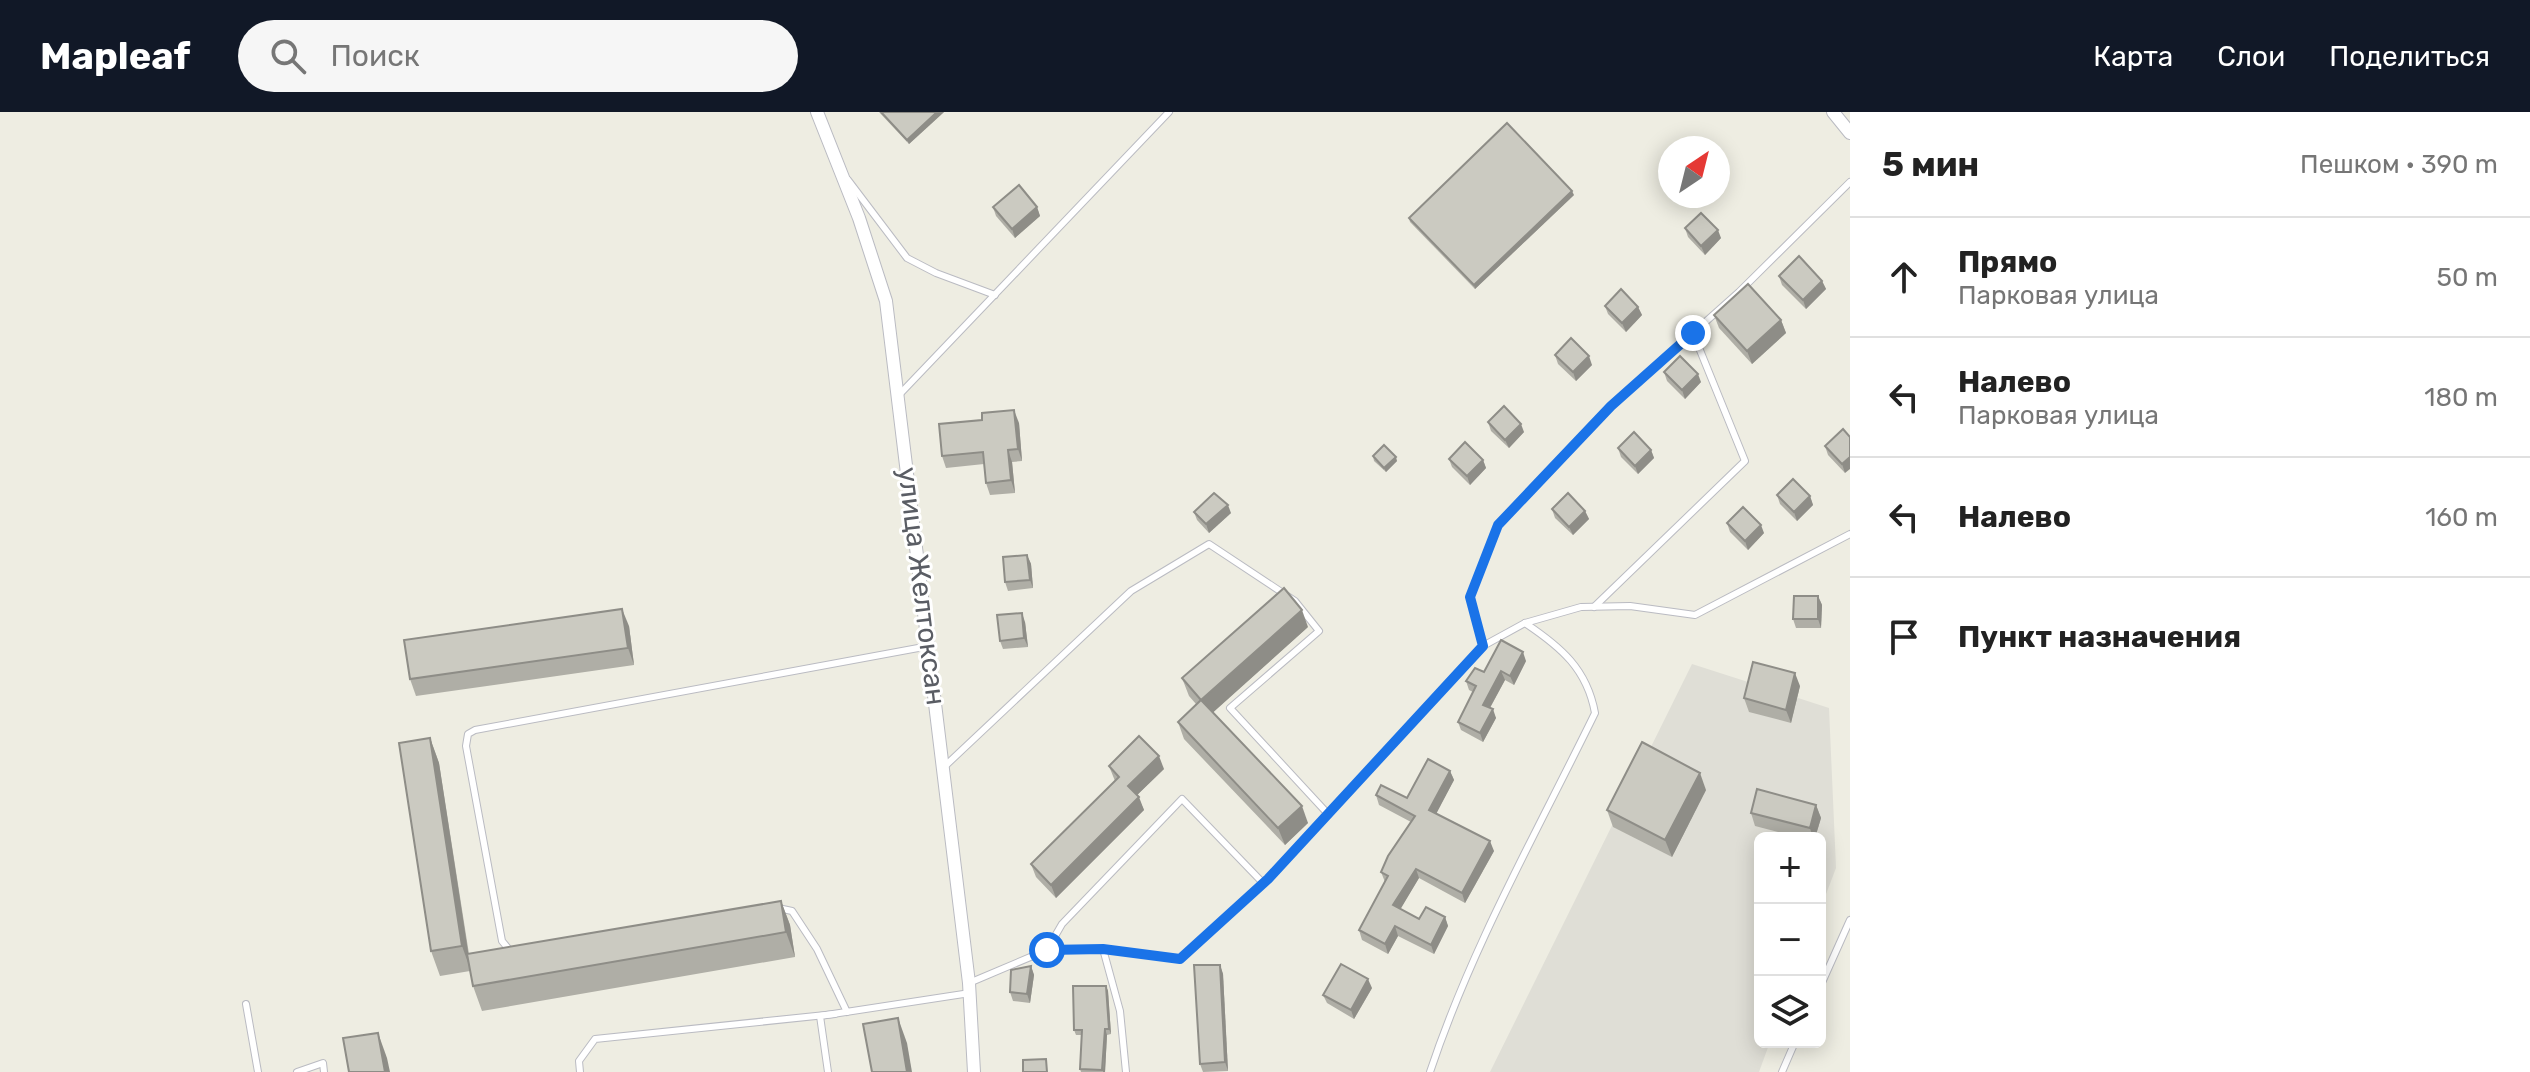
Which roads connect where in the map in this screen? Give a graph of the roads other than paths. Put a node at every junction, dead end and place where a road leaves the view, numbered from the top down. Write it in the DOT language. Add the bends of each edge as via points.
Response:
graph roads {
  1 [pos="817,112"];
  2 [pos="1169,112"];
  3 [pos="1833,112"];
  4 [pos="1850,133"];
  5 [pos="841,171"];
  6 [pos="1850,182"];
  7 [pos="995,295"];
  8 [pos="1693,333"];
  9 [pos="898,396"];
  10 [pos="1850,534"];
  11 [pos="1594,607"];
  12 [pos="1525,623"];
  13 [pos="929,646"];
  14 [pos="1483,646"];
  15 [pos="944,767"];
  16 [pos="1328,814"];
  17 [pos="1263,883"];
  18 [pos="772,906"];
  19 [pos="1850,920"];
  20 [pos="1103,949"];
  21 [pos="1047,950"];
  22 [pos="526,952"];
  23 [pos="1825,976"];
  24 [pos="969,988"];
  25 [pos="246,1004"];
  26 [pos="847,1012"];
  27 [pos="835,1014"];
  28 [pos="1792,1048"];
  29 [pos="258,1072"];
  30 [pos="297,1072"];
  31 [pos="324,1072"];
  32 [pos="580,1072"];
  33 [pos="828,1072"];
  34 [pos="974,1072"];
  35 [pos="1126,1072"];
  36 [pos="1430,1072"];
  37 [pos="1782,1072"];
  1 -- 5 [label="street, улица Желтоксан"];
  2 -- 7 [label="lane"];
  3 -- 4 [label="street"];
  5 -- 7 [label="lane" via="907,258"];
  5 -- 9 [label="street, улица Желтоксан" via="886,301"];
  6 -- 8 [label="lane"];
  7 -- 9 [label="lane"];
  8 -- 11 [label="lane" via="1745,461"];
  8 -- 14 [label="lane" via="1611,406 1498,525 1470,597"];
  9 -- 13 [label="street, улица Желтоксан"];
  10 -- 11 [label="lane" via="1695,615"];
  11 -- 12 [label="lane"];
  12 -- 14 [label="lane"];
  12 -- 36 [label="lane" via="1559,646 1579,668 1595,713 1509,879"];
  13 -- 15 [label="street, улица Желтоксан"];
  13 -- 22 [label="lane" via="468,734 502,941 512,953"];
  14 -- 16 [label="lane"];
  15 -- 16 [label="lane" via="1131,591 1209,544 1295,601 1319,631 1230,708"];
  15 -- 24 [label="street, улица Желтоксан"];
  16 -- 17 [label="lane"];
  17 -- 20 [label="lane" via="1180,959"];
  17 -- 21 [label="lane" via="1182,799 1062,924"];
  18 -- 26 [label="lane" via="792,911"];
  19 -- 23 [label="lane"];
  20 -- 21 [label="lane"];
  20 -- 35 [label="lane" via="1120,1011"];
  21 -- 24 [label="lane"];
  24 -- 26 [label="lane"];
  24 -- 34 [label="street, улица Желтоксан"];
  25 -- 29 [label="lane"];
  26 -- 27 [label="lane"];
  27 -- 32 [label="lane" via="595,1039 579,1061"];
  27 -- 33 [label="lane" via="820,1016"];
  28 -- 37 [label="lane"];
  30 -- 31 [label="lane" via="323,1063"];
}
